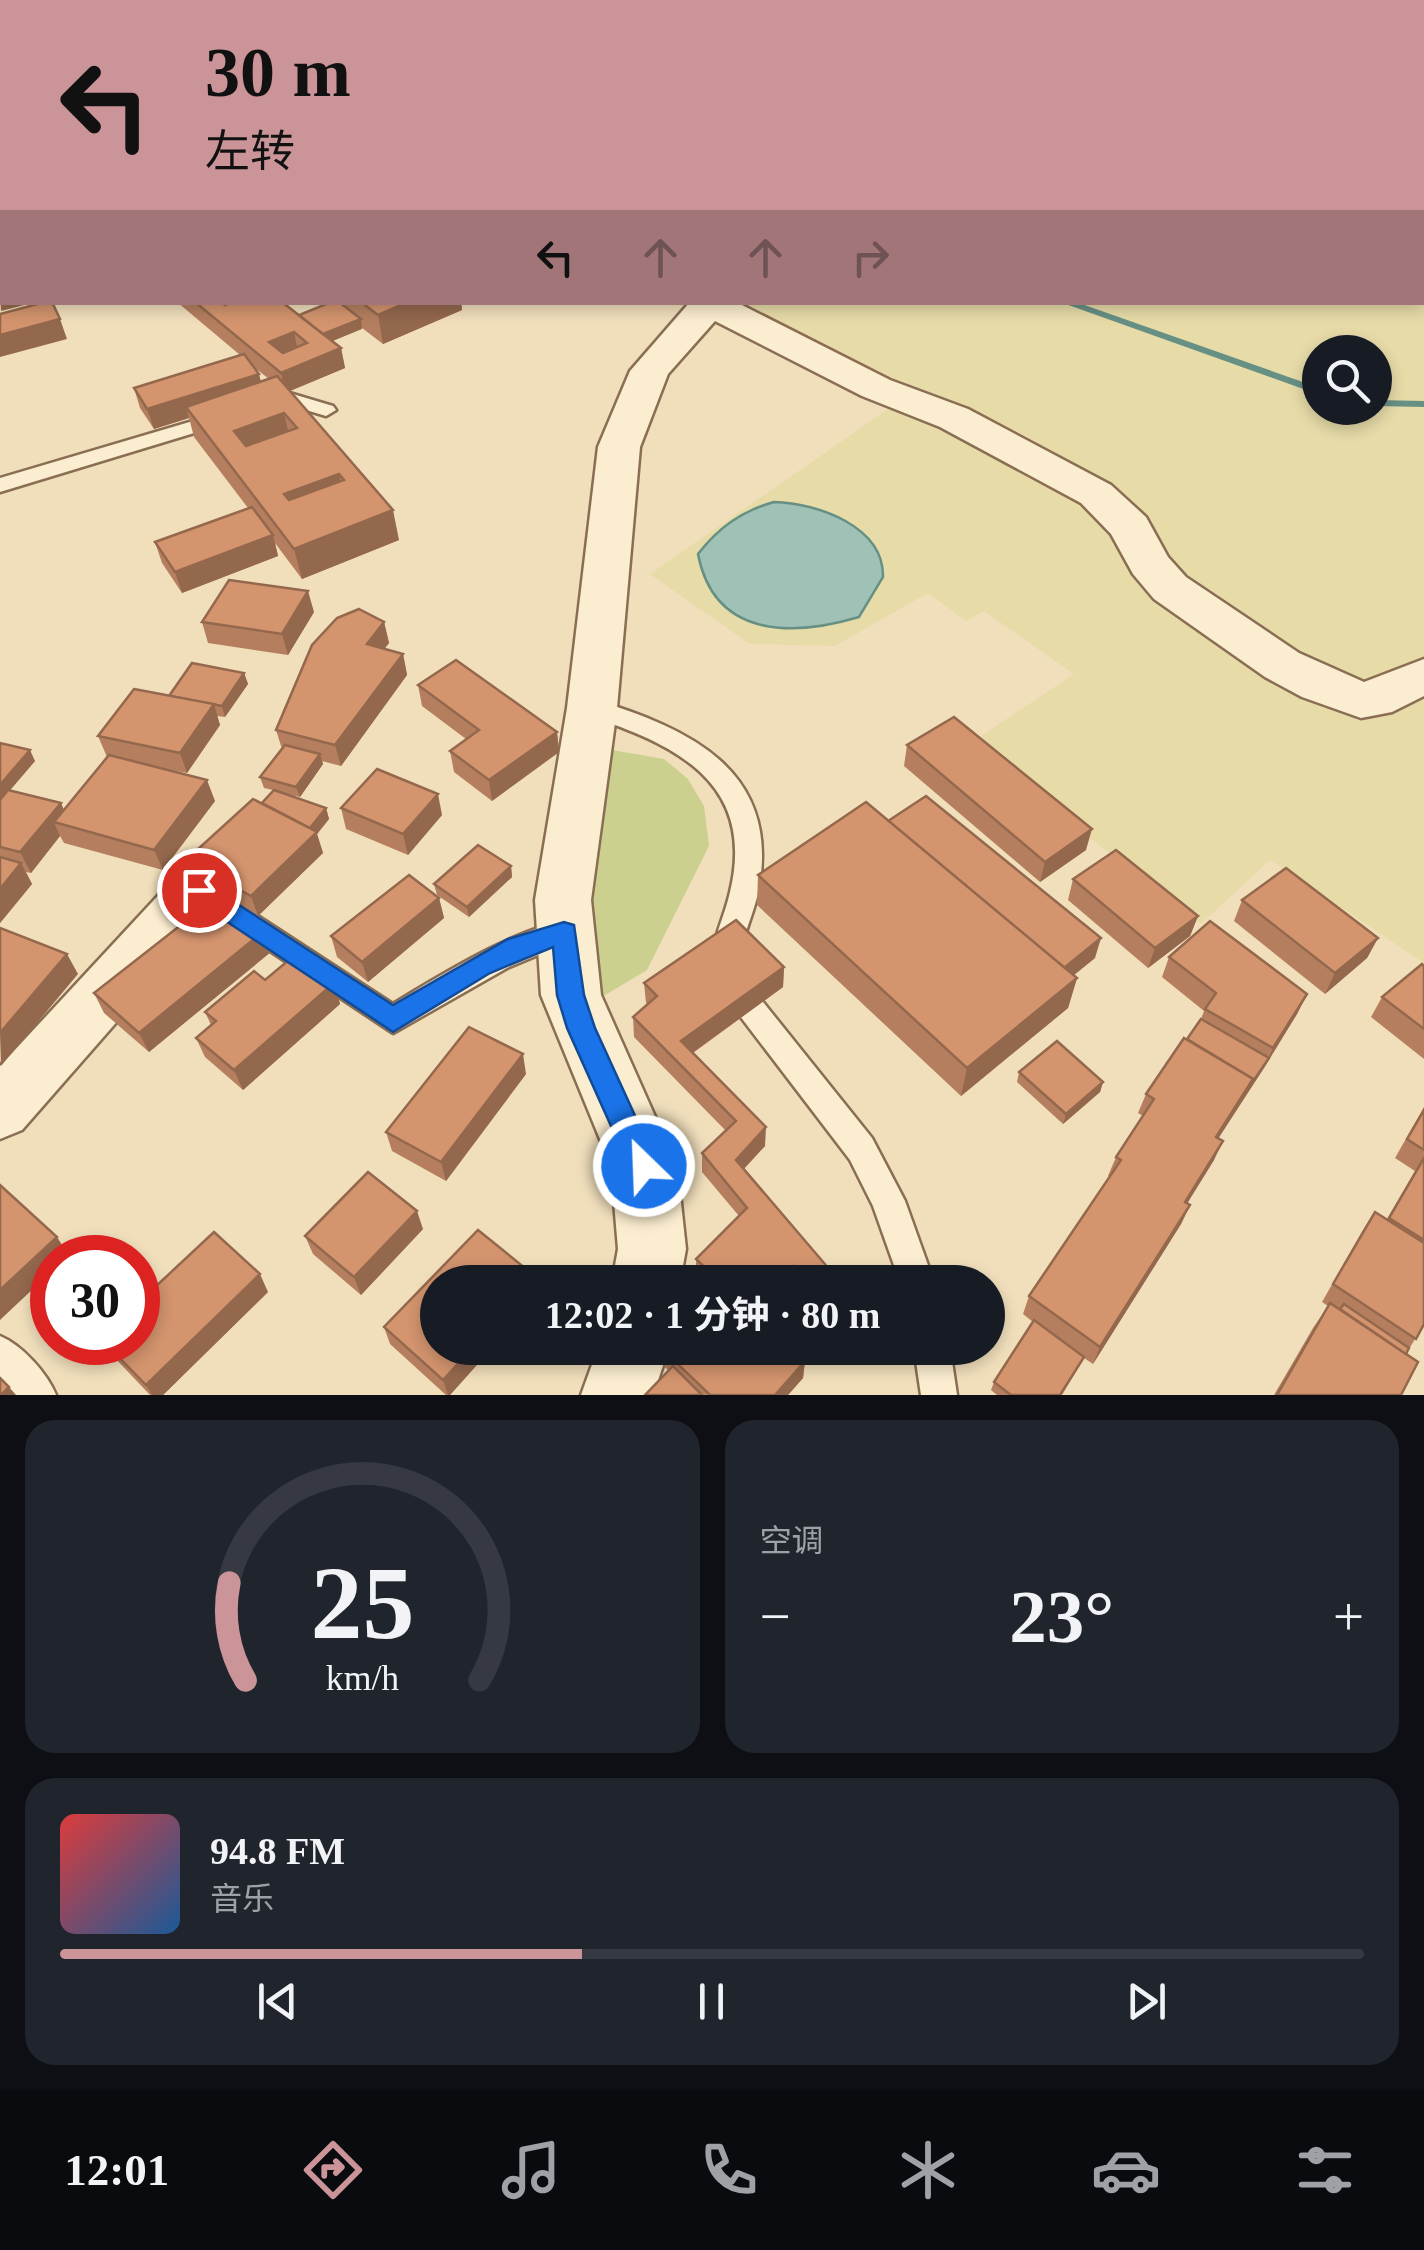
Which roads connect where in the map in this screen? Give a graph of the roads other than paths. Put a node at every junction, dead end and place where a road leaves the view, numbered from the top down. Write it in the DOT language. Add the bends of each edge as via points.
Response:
graph roads {
  1 [pos="708,305"];
  2 [pos="714,305"];
  3 [pos="326,410"];
  4 [pos="0,485"];
  5 [pos="1424,676"];
  6 [pos="592,708"];
  7 [pos="199,890"];
  8 [pos="564,932"];
  9 [pos="0,1110"];
  10 [pos="649,1265"];
  11 [pos="911,1265"];
  12 [pos="0,1354"];
  13 [pos="628,1365"];
  14 [pos="935,1365"];
  15 [pos="38,1395"];
  16 [pos="617,1395"];
  17 [pos="939,1395"];
  1 -- 6 [label="street" via="650,371 619,447"];
  2 -- 5 [label="street" via="876,388 954,418 1096,494 1130,526 1170,588 1320,686 1374,699"];
  3 -- 4 [label="lane" via="286,398"];
  6 -- 8 [label="street"];
  6 -- 11 [label="lane" via="686,747 738,793 752,847 746,891 725,950 729,982 860,1149"];
  7 -- 8 [label="lane" via="393,1020 480,966"];
  7 -- 9 [label="street"];
  8 -- 10 [label="street" via="581,1028 644,1166"];
  12 -- 15 [label="lane"];
  13 -- 16 [label="street"];
  14 -- 17 [label="lane"];
}
